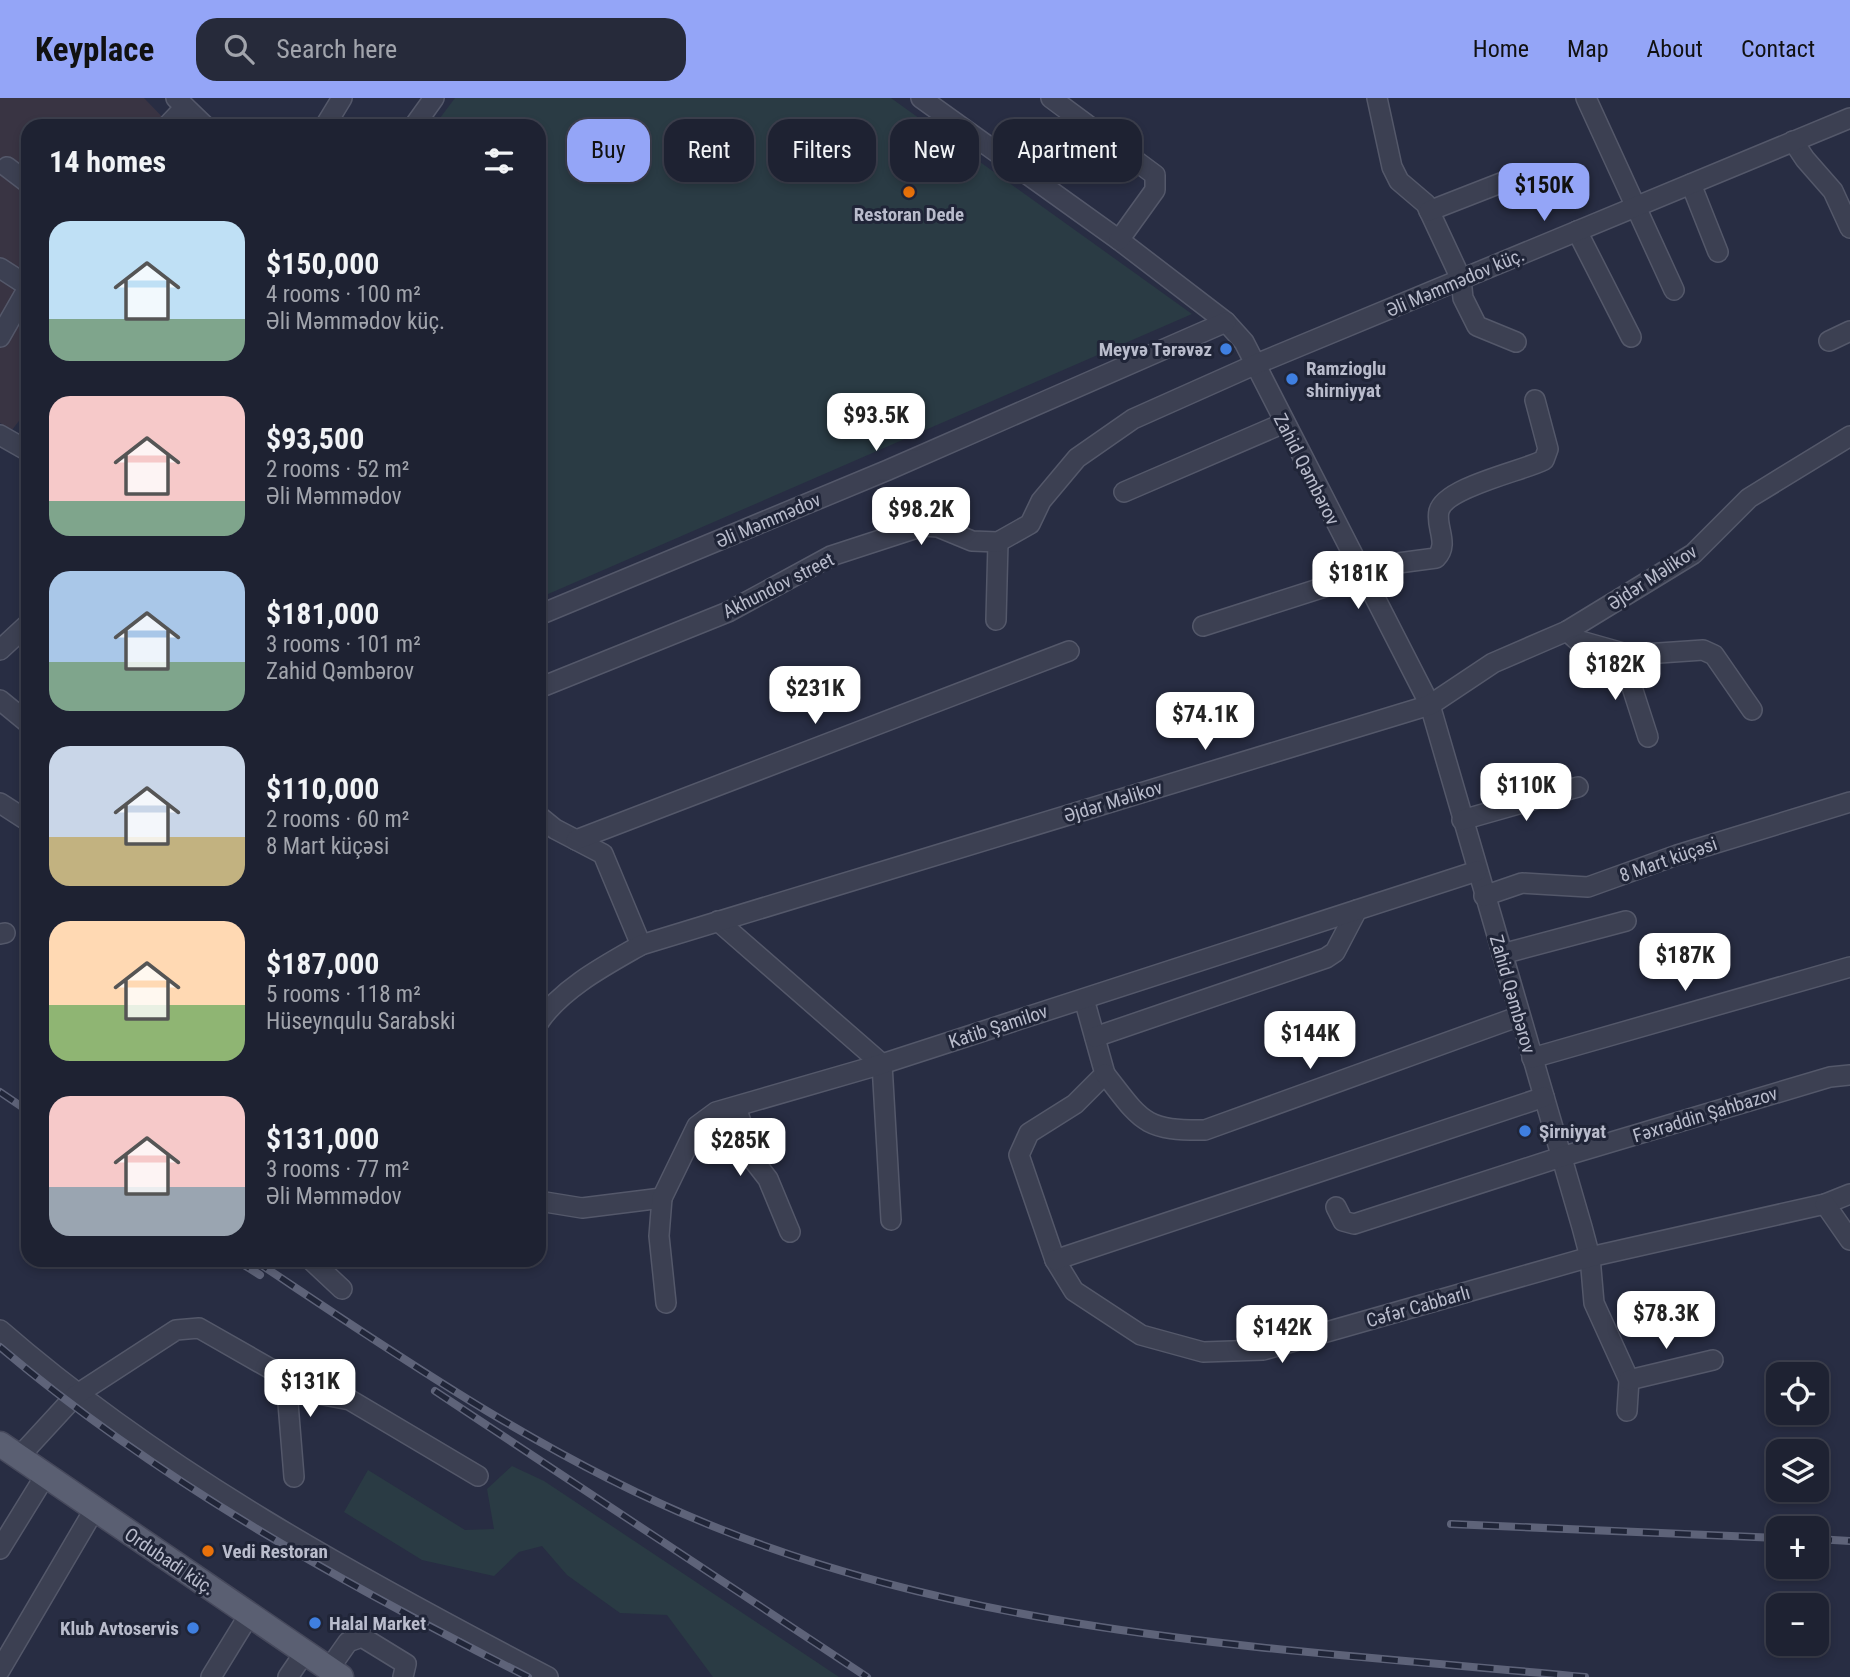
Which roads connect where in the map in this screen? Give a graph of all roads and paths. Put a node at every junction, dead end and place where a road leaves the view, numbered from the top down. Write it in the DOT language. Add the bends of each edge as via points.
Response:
graph roads {
  1 [pos="342,98"];
  2 [pos="434,98"];
  3 [pos="921,98"];
  4 [pos="1051,98"];
  5 [pos="1377,98"];
  6 [pos="1586,98"];
  7 [pos="180,103"];
  8 [pos="1850,118"];
  9 [pos="171,119"];
  10 [pos="197,119"];
  11 [pos="329,119"];
  12 [pos="419,119"];
  13 [pos="1793,141"];
  14 [pos="7,167"];
  15 [pos="21,178"];
  16 [pos="1511,179"];
  17 [pos="1691,184"];
  18 [pos="1636,206"];
  19 [pos="1429,211"];
  20 [pos="1850,228"];
  21 [pos="1577,231"];
  22 [pos="1119,240"];
  23 [pos="1718,252"];
  24 [pos="0,268"];
  25 [pos="1461,279"];
  26 [pos="21,282"];
  27 [pos="1674,290"];
  28 [pos="21,300"];
  29 [pos="1226,322"];
  30 [pos="1850,331"];
  31 [pos="0,337"];
  32 [pos="1631,337"];
  33 [pos="1829,341"];
  34 [pos="1516,342"];
  35 [pos="1254,365"];
  36 [pos="1535,400"];
  37 [pos="1284,423"];
  38 [pos="0,435"];
  39 [pos="1850,436"];
  40 [pos="21,447"];
  41 [pos="1124,492"];
  42 [pos="998,542"];
  43 [pos="1362,575"];
  44 [pos="546,612"];
  45 [pos="996,620"];
  46 [pos="1203,626"];
  47 [pos="21,630"];
  48 [pos="1566,631"];
  49 [pos="0,650"];
  50 [pos="1069,651"];
  51 [pos="1621,653"];
  52 [pos="546,685"];
  53 [pos="0,700"];
  54 [pos="1430,705"];
  55 [pos="1752,710"];
  56 [pos="21,717"];
  57 [pos="1648,737"];
  58 [pos="1578,787"];
  59 [pos="1850,802"];
  60 [pos="0,803"];
  61 [pos="21,816"];
  62 [pos="1462,820"];
  63 [pos="546,821"];
  64 [pos="576,840"];
  65 [pos="1477,872"];
  66 [pos="1484,896"];
  67 [pos="1357,910"];
  68 [pos="1626,920"];
  69 [pos="718,921"];
  70 [pos="641,945"];
  71 [pos="1502,954"];
  72 [pos="1850,967"];
  73 [pos="1084,999"];
  74 [pos="546,1012"];
  75 [pos="1520,1016"];
  76 [pos="1095,1037"];
  77 [pos="1532,1058"];
  78 [pos="882,1064"];
  79 [pos="1105,1074"];
  80 [pos="1850,1075"];
  81 [pos="1544,1097"];
  82 [pos="736,1107"];
  83 [pos="1562,1157"];
  84 [pos="1850,1194"];
  85 [pos="662,1198"];
  86 [pos="546,1202"];
  87 [pos="1825,1204"];
  88 [pos="1336,1207"];
  89 [pos="891,1220"];
  90 [pos="790,1232"];
  91 [pos="1850,1240"];
  92 [pos="1590,1257"];
  93 [pos="1055,1259"];
  94 [pos="318,1267"];
  95 [pos="342,1289"];
  96 [pos="666,1303"];
  97 [pos="0,1330"];
  98 [pos="1713,1360"];
  99 [pos="276,1374"];
  100 [pos="1629,1380"];
  101 [pos="76,1395"];
  102 [pos="1627,1410"];
  103 [pos="9,1451"];
  104 [pos="45,1476"];
  105 [pos="478,1476"];
  106 [pos="294,1477"];
  107 [pos="94,1510"];
  108 [pos="0,1549"];
  109 [pos="249,1615"];
  110 [pos="305,1652"];
  111 [pos="0,1670"];
  112 [pos="335,1673"];
  113 [pos="211,1677"];
  114 [pos="288,1677"];
  115 [pos="404,1677"];
  116 [pos="548,1677"];
  1 -- 11 [label="street"];
  2 -- 12 [label="street"];
  3 -- 22 [label="street, Zahid Qəmbərov"];
  4 -- 22 [label="street" via="1154,175 1155,190"];
  5 -- 19 [label="street" via="1392,167 1399,181 1422,199"];
  6 -- 18 [label="street"];
  7 -- 9 [label="street"];
  7 -- 10 [label="street"];
  8 -- 13 [label="street, Əli Məmmədov küç."];
  13 -- 17 [label="street, Əli Məmmədov küç."];
  13 -- 20 [label="street" via="1833,191"];
  14 -- 15 [label="street"];
  16 -- 19 [label="street"];
  17 -- 18 [label="street, Əli Məmmədov küç."];
  17 -- 23 [label="street"];
  18 -- 21 [label="street, Əli Məmmədov küç."];
  18 -- 27 [label="street"];
  19 -- 25 [label="street"];
  21 -- 25 [label="street, Əli Məmmədov küç."];
  21 -- 32 [label="street"];
  22 -- 29 [label="street, Zahid Qəmbərov"];
  24 -- 26 [label="street"];
  25 -- 34 [label="street" via="1463,298 1477,326"];
  25 -- 35 [label="street, Əli Məmmədov küç."];
  28 -- 31 [label="street"];
  29 -- 35 [label="street, Zahid Qəmbərov" via="1244,342"];
  29 -- 44 [label="street, Əli Məmmədov"];
  30 -- 33 [label="street"];
  35 -- 37 [label="street, Zahid Qəmbərov"];
  35 -- 42 [label="street" via="1133,419 1099,440 1057,479 1030,524"];
  36 -- 43 [label="street" via="1548,449 1544,460 1445,502 1438,514 1443,545 1437,558 1383,565"];
  37 -- 41 [label="street"];
  37 -- 43 [label="street, Zahid Qəmbərov"];
  38 -- 40 [label="street"];
  39 -- 48 [label="street, Əjdər Məlikov" via="1749,498 1693,554"];
  42 -- 45 [label="street"];
  42 -- 52 [label="street, Akhundov street" via="972,541 923,526 831,556 728,612"];
  43 -- 46 [label="street"];
  43 -- 54 [label="street, Zahid Qəmbərov"];
  47 -- 49 [label="street"];
  48 -- 51 [label="street" via="1577,640"];
  48 -- 54 [label="street, Əjdər Məlikov" via="1493,663"];
  50 -- 64 [label="street"];
  51 -- 55 [label="street" via="1637,656 1703,650 1714,655"];
  51 -- 57 [label="street"];
  53 -- 56 [label="street"];
  54 -- 62 [label="street, Zahid Qəmbərov"];
  54 -- 69 [label="street, Əjdər Məlikov"];
  58 -- 62 [label="street"];
  59 -- 66 [label="street, 8 Mart küçəsi" via="1588,887 1522,883"];
  60 -- 61 [label="street"];
  62 -- 65 [label="street, Zahid Qəmbərov"];
  63 -- 64 [label="street"];
  64 -- 70 [label="street" via="603,854"];
  65 -- 66 [label="street, Zahid Qəmbərov"];
  65 -- 67 [label="street, Katib Şamilov"];
  66 -- 71 [label="street, Zahid Qəmbərov"];
  67 -- 73 [label="street, Katib Şamilov"];
  67 -- 76 [label="street" via="1335,952 1325,958"];
  68 -- 71 [label="street"];
  69 -- 70 [label="street, Əjdər Məlikov"];
  69 -- 78 [label="street"];
  70 -- 74 [label="street, Əjdər Məlikov" via="605,965"];
  71 -- 75 [label="street, Zahid Qəmbərov"];
  72 -- 77 [label="street"];
  73 -- 76 [label="street"];
  73 -- 78 [label="street, Katib Şamilov"];
  75 -- 77 [label="street, Zahid Qəmbərov"];
  75 -- 79 [label="street" via="1205,1130 1174,1131 1141,1119"];
  76 -- 79 [label="street"];
  77 -- 81 [label="street, Zahid Qəmbərov"];
  78 -- 82 [label="street, Katib Şamilov"];
  78 -- 89 [label="street"];
  79 -- 93 [label="street, Cəfər Cabbarlı" via="1074,1104 1029,1133 1019,1155"];
  80 -- 83 [label="street, Fəxrəddin Şahbazov" via="1830,1077"];
  81 -- 83 [label="street, Zahid Qəmbərov"];
  81 -- 93 [label="street"];
  82 -- 85 [label="street, Katib Şamilov" via="716,1112 697,1126"];
  82 -- 90 [label="street" via="754,1161 768,1179"];
  83 -- 88 [label="street, Fəxrəddin Şahbazov" via="1354,1224 1343,1221"];
  83 -- 92 [label="street, Zahid Qəmbərov"];
  84 -- 87 [label="street, Cəfər Cabbarlı"];
  85 -- 86 [label="street" via="582,1208"];
  85 -- 96 [label="street, Katib Şamilov" via="659,1236"];
  87 -- 91 [label="street"];
  87 -- 92 [label="street, Cəfər Cabbarlı"];
  92 -- 93 [label="street, Cəfər Cabbarlı" via="1263,1350 1203,1352 1141,1335 1074,1291"];
  92 -- 100 [label="street, Zahid Qəmbərov" via="1596,1311"];
  94 -- 95 [label="street"];
  97 -- 101 [label="street"];
  98 -- 100 [label="street"];
  99 -- 101 [label="street" via="199,1328 176,1330"];
  99 -- 105 [label="street" via="313,1393 349,1400"];
  99 -- 106 [label="street" via="288,1403"];
  100 -- 102 [label="street"];
  101 -- 103 [label="street"];
  101 -- 116 [label="street" via="348,1570"];
  103 -- 104 [label="main road, Ordubadi küç."];
  104 -- 107 [label="main road, Ordubadi küç."];
  104 -- 108 [label="street"];
  107 -- 109 [label="main road, Ordubadi küç."];
  107 -- 111 [label="street"];
  109 -- 110 [label="main road, Ordubadi küç."];
  109 -- 113 [label="street"];
  110 -- 112 [label="main road, Ordubadi küç."];
  110 -- 114 [label="street"];
  112 -- 115 [label="street" via="348,1642 362,1637 406,1664"];
}
